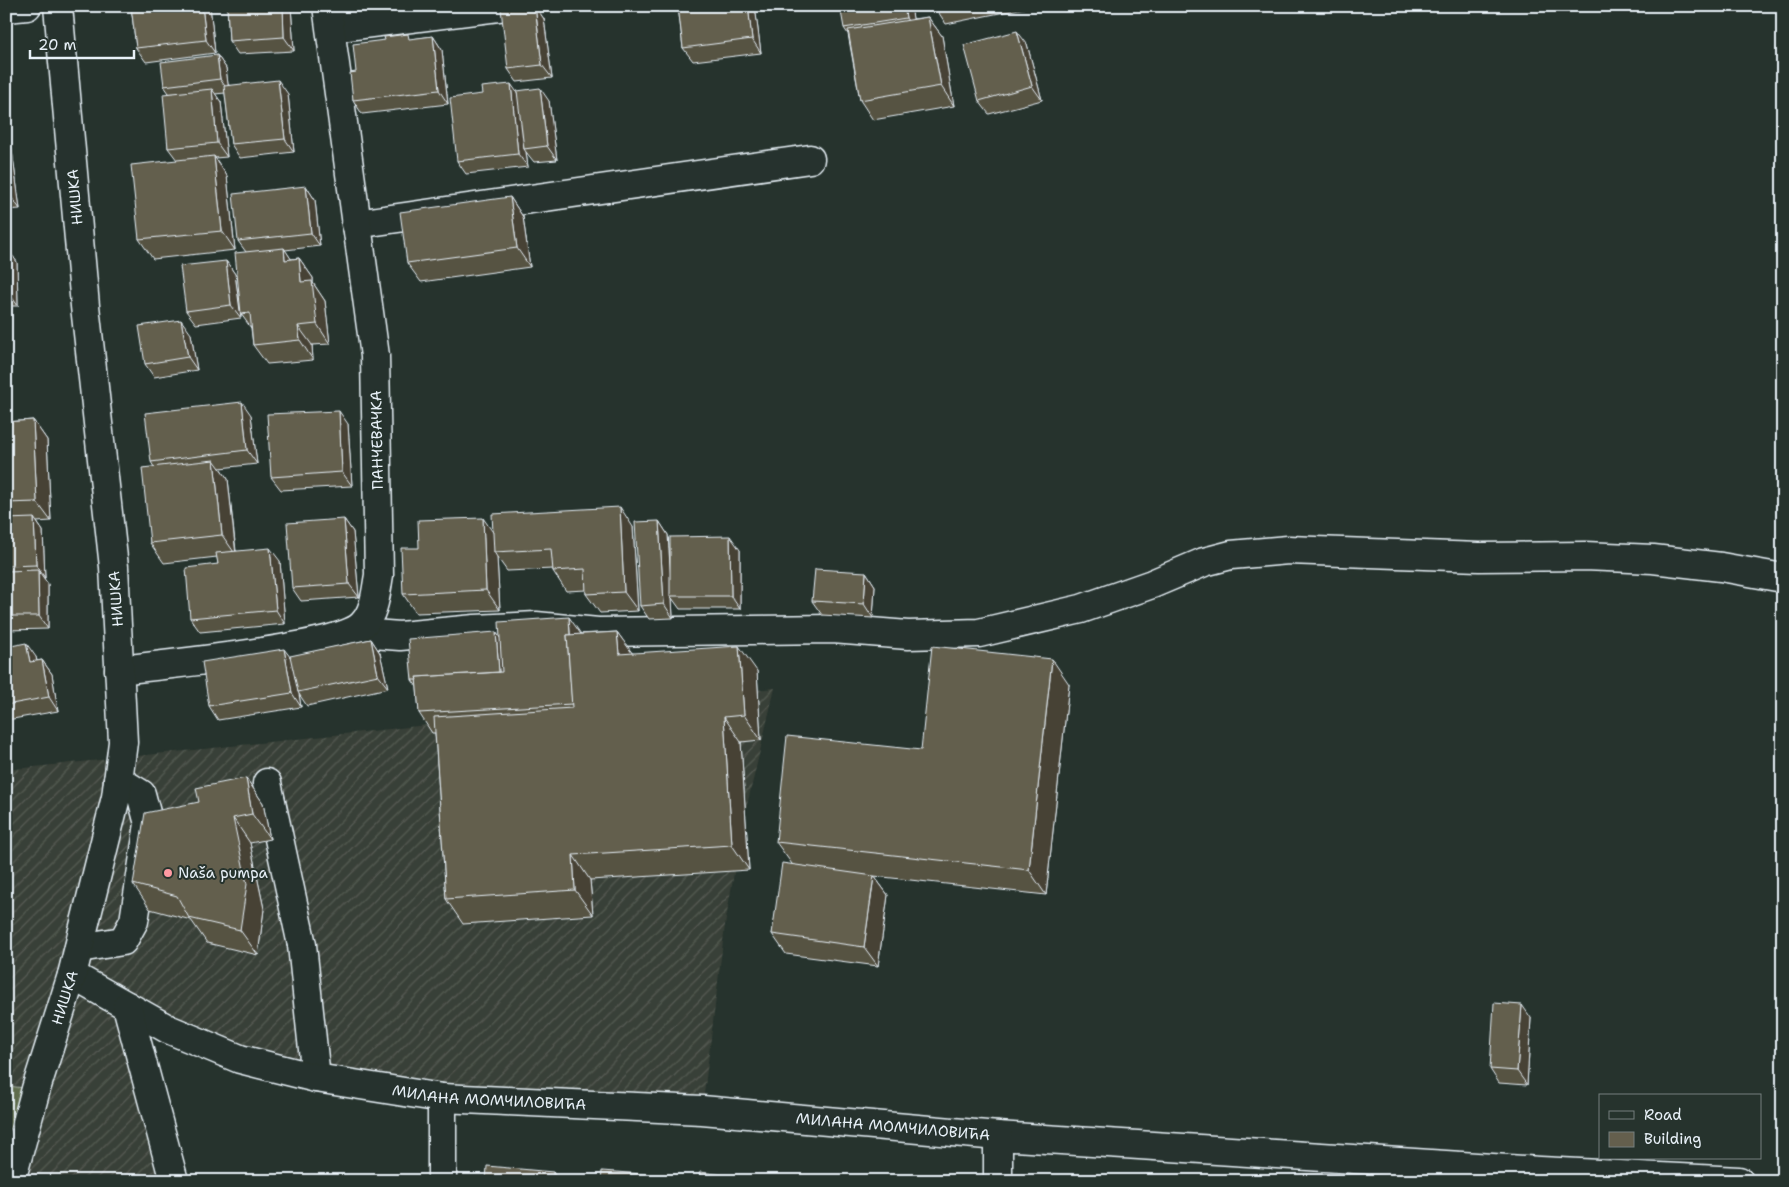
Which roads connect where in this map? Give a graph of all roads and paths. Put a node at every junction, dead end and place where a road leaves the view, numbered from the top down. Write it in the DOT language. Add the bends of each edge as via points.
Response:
graph roads {
  1 [pos="27,6"];
  2 [pos="58,6"];
  3 [pos="506,6"];
  4 [pos="6,8"];
  5 [pos="329,17"];
  6 [pos="810,159"];
  7 [pos="356,224"];
  8 [pos="1783,578"];
  9 [pos="362,626"];
  10 [pos="119,670"];
  11 [pos="118,780"];
  12 [pos="267,783"];
  13 [pos="78,948"];
  14 [pos="72,975"];
  15 [pos="127,1006"];
  16 [pos="316,1078"];
  17 [pos="442,1098"];
  18 [pos="998,1136"];
  19 [pos="1539,1176"];
  20 [pos="11,1181"];
  21 [pos="174,1181"];
  22 [pos="442,1181"];
  23 [pos="998,1181"];
  24 [pos="1739,1181"];
  1 -- 4 [label="street"];
  2 -- 10 [label="street, НИШКА" via="85,306 114,567"];
  3 -- 5 [label="street"];
  5 -- 7 [label="street, ПАНЧЕВАЧКА"];
  6 -- 7 [label="street"];
  7 -- 9 [label="street, ПАНЧЕВАЧКА" via="375,356 377,402 378,574 374,600"];
  8 -- 9 [label="street" via="1653,559 1269,550 1204,562 1081,609 979,633 908,634 834,629 598,632 536,626 386,636 373,634"];
  9 -- 10 [label="street" via="335,637 280,649"];
  10 -- 11 [label="street, НИШКА" via="123,742"];
  11 -- 13 [label="street, НИШКА"];
  11 -- 13 [label="street" via="141,794 148,824 134,921 123,941"];
  12 -- 16 [label="street" via="302,945"];
  13 -- 14 [label="street, НИШКА"];
  14 -- 15 [label="street, МИЛАНА МОМЧИЛОВИЋА"];
  14 -- 20 [label="street, НИШКА"];
  15 -- 16 [label="street, МИЛАНА МОМЧИЛОВИЋА" via="168,1029 240,1059"];
  15 -- 21 [label="street"];
  16 -- 17 [label="street, МИЛАНА МОМЧИЛОВИЋА"];
  17 -- 18 [label="street, МИЛАНА МОМЧИЛОВИЋА" via="702,1110"];
  17 -- 22 [label="street"];
  18 -- 19 [label="street, МИЛАНА МОМЧИЛОВИЋА"];
  18 -- 23 [label="street"];
  19 -- 24 [label="street, МИЛАНА МОМЧИЛОВИЋА"];
}
